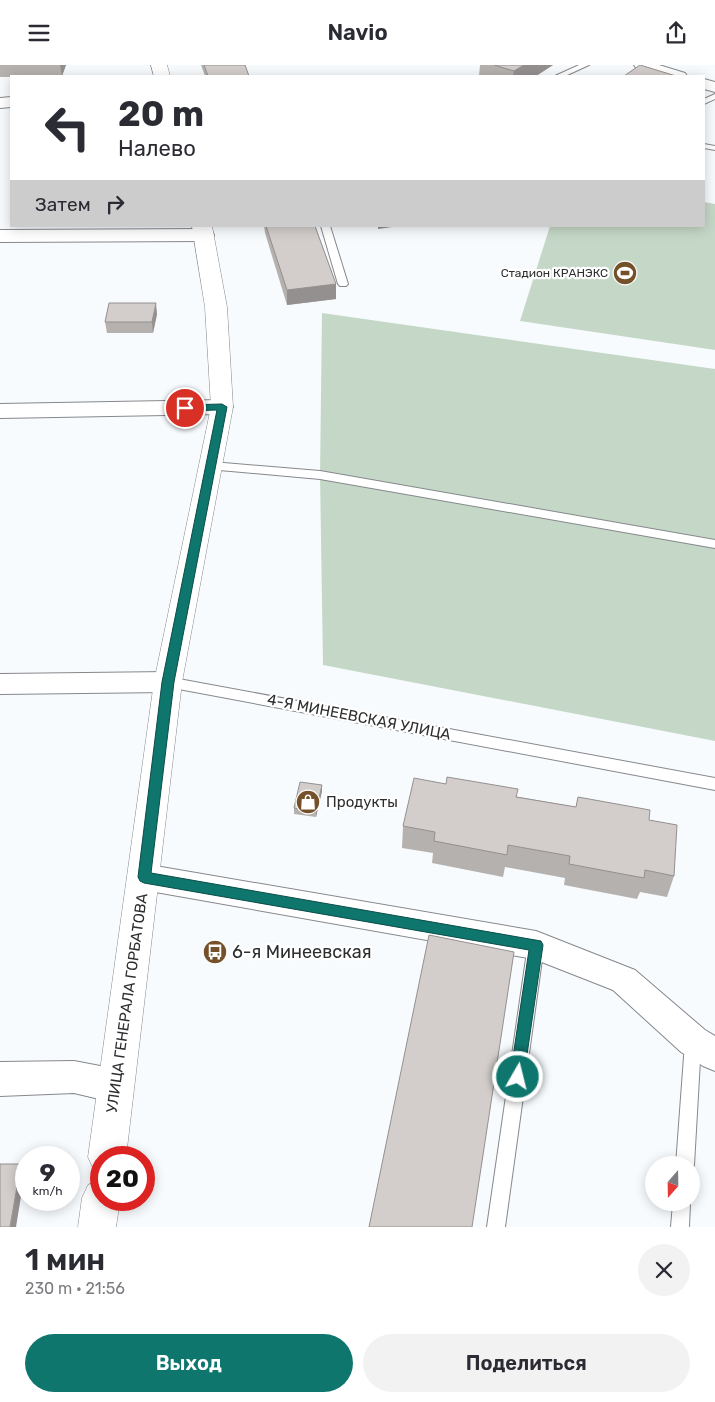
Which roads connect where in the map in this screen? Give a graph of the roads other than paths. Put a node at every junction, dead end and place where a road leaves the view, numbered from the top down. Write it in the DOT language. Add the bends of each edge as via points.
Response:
graph roads {
  1 [pos="585,65"];
  2 [pos="642,65"];
  3 [pos="561,75"];
  4 [pos="676,75"];
  5 [pos="325,227"];
  6 [pos="204,231"];
  7 [pos="0,236"];
  8 [pos="343,284"];
  9 [pos="222,407"];
  10 [pos="0,411"];
  11 [pos="212,466"];
  12 [pos="715,544"];
  13 [pos="168,682"];
  14 [pos="0,684"];
  15 [pos="715,784"];
  16 [pos="144,877"];
  17 [pos="536,945"];
  18 [pos="704,1048"];
  19 [pos="0,1079"];
  20 [pos="116,1086"];
  21 [pos="108,1146"];
  22 [pos="686,1156"];
  23 [pos="100,1211"];
  24 [pos="681,1211"];
  25 [pos="98,1227"];
  26 [pos="496,1227"];
  27 [pos="680,1227"];
  1 -- 3 [label="lane"];
  2 -- 4 [label="street"];
  5 -- 8 [label="lane"];
  6 -- 7 [label="street"];
  6 -- 9 [label="street, УЛИЦА ГЕНЕРАЛА ГОРБАТОВА" via="216,307"];
  9 -- 10 [label="street"];
  9 -- 11 [label="street, УЛИЦА ГЕНЕРАЛА ГОРБАТОВА"];
  11 -- 12 [label="lane" via="320,475"];
  11 -- 13 [label="street, УЛИЦА ГЕНЕРАЛА ГОРБАТОВА"];
  13 -- 14 [label="street, 4-Я МИНЕЕВСКАЯ УЛИЦА"];
  13 -- 15 [label="lane, 4-Я МИНЕЕВСКАЯ УЛИЦА"];
  13 -- 16 [label="street, УЛИЦА ГЕНЕРАЛА ГОРБАТОВА"];
  16 -- 17 [label="street"];
  16 -- 20 [label="street, УЛИЦА ГЕНЕРАЛА ГОРБАТОВА"];
  17 -- 18 [label="street" via="624,980"];
  17 -- 26 [label="lane"];
  18 -- 22 [label="lane"];
  19 -- 20 [label="street" via="74,1077"];
  20 -- 21 [label="street, УЛИЦА ГЕНЕРАЛА ГОРБАТОВА"];
  23 -- 25 [label="street"];
  24 -- 27 [label="lane"];
}
